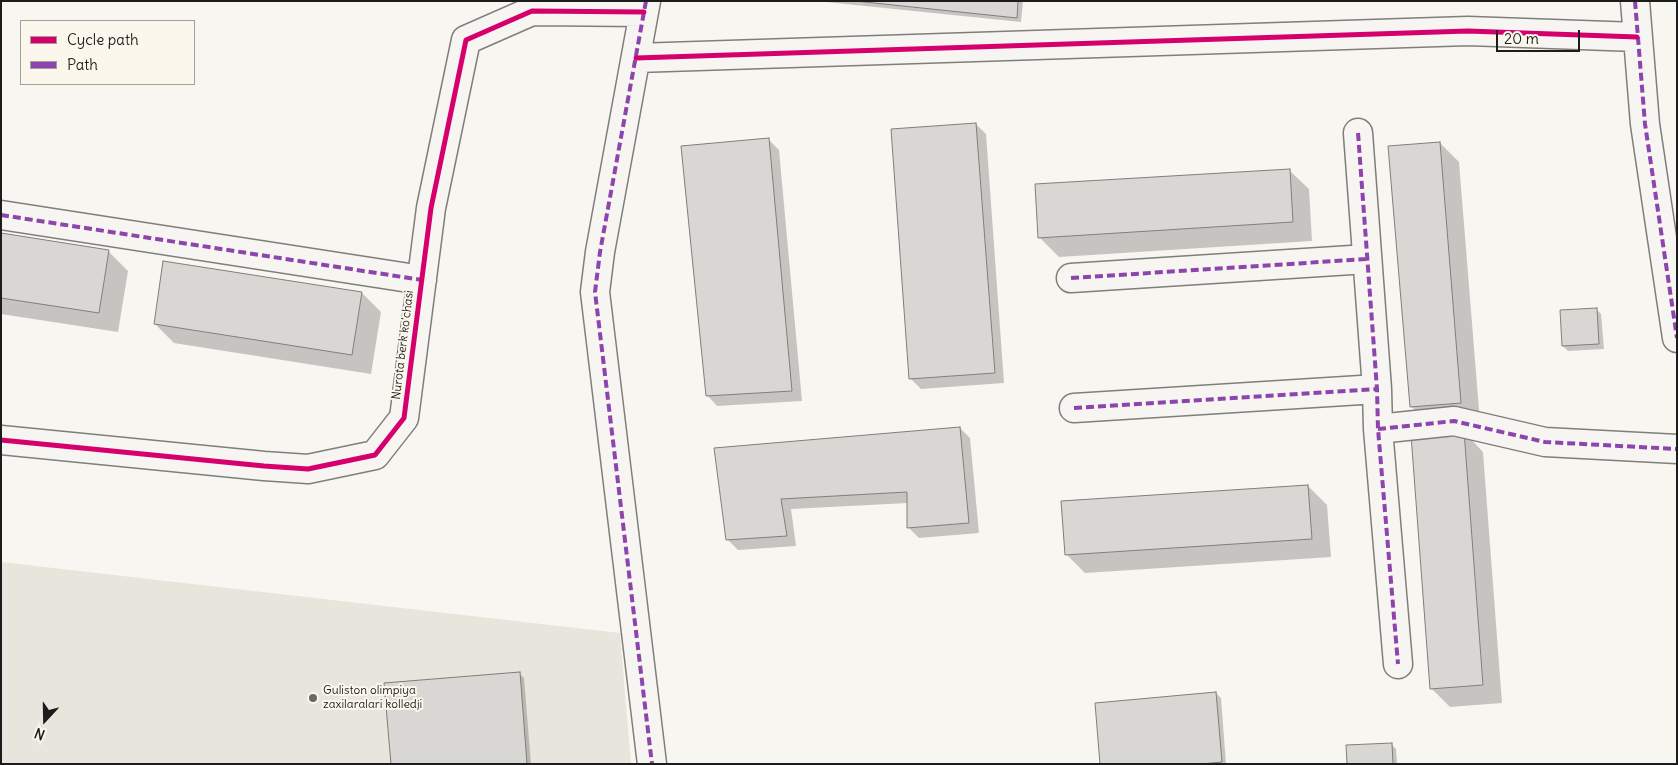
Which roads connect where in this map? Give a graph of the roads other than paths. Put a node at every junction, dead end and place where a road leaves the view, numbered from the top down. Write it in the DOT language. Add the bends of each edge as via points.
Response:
graph roads {
  1 [pos="1635,1"];
  2 [pos="645,7"];
  3 [pos="1637,37"];
  4 [pos="636,58"];
  5 [pos="1358,133"];
  6 [pos="1,215"];
  7 [pos="1368,259"];
  8 [pos="1071,278"];
  9 [pos="422,280"];
  10 [pos="1677,338"];
  11 [pos="1377,389"];
  12 [pos="1074,408"];
  13 [pos="1378,430"];
  14 [pos="1,440"];
  15 [pos="1677,449"];
  16 [pos="1398,664"];
  17 [pos="652,764"];
  1 -- 3 [label="street"];
  2 -- 4 [label="street"];
  2 -- 9 [label="street, Nurota berk ko'chasi" via="532,11 466,40 431,208"];
  3 -- 4 [label="street" via="1468,31"];
  3 -- 10 [label="street" via="1645,124"];
  4 -- 17 [label="street" via="595,292"];
  5 -- 7 [label="street"];
  6 -- 9 [label="street"];
  7 -- 8 [label="street"];
  7 -- 11 [label="street"];
  9 -- 14 [label="street, Nurota berk ko'chasi" via="404,418 375,455 308,470"];
  11 -- 12 [label="street"];
  11 -- 13 [label="street"];
  13 -- 15 [label="street" via="1454,422 1545,442"];
  13 -- 16 [label="street"];
}
